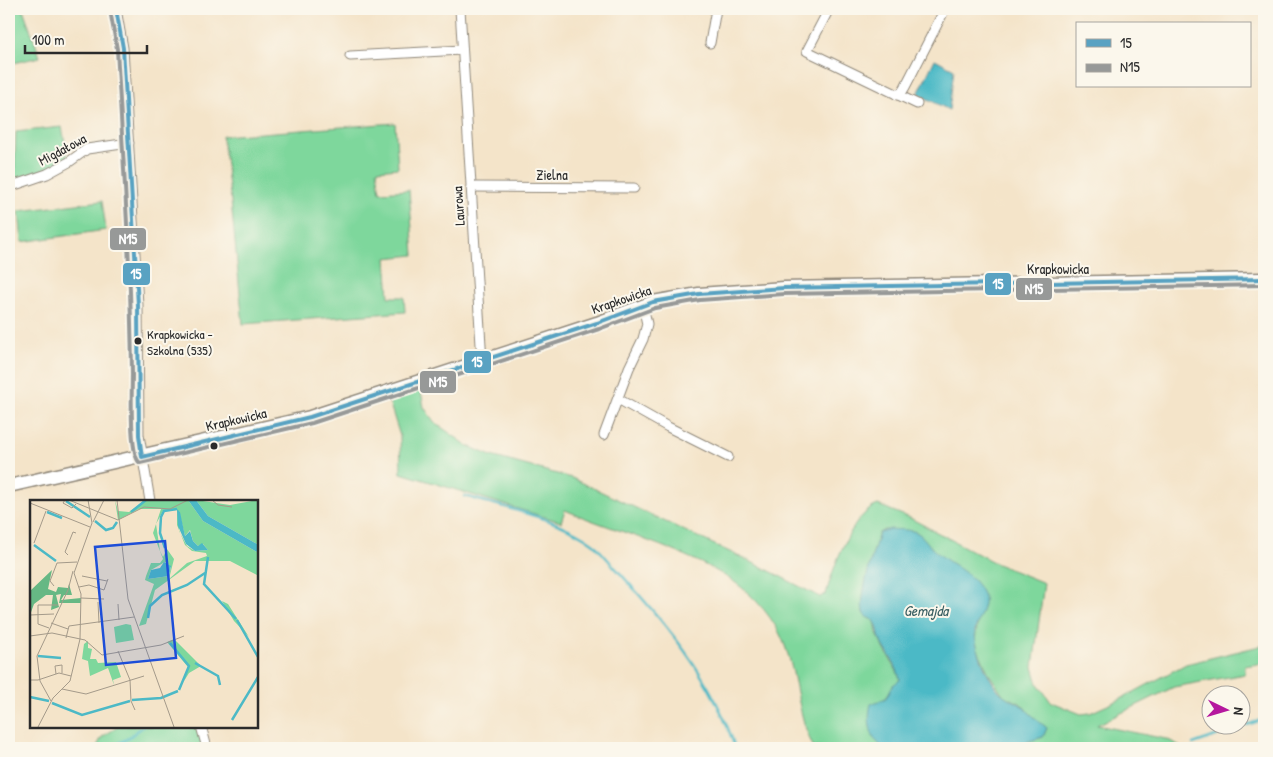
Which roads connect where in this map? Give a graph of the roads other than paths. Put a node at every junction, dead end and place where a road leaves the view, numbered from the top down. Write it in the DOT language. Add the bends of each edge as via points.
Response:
graph roads {
  1 [pos="116,9"];
  2 [pos="460,9"];
  3 [pos="716,9"];
  4 [pos="829,9"];
  5 [pos="945,9"];
  6 [pos="710,43"];
  7 [pos="462,50"];
  8 [pos="350,56"];
  9 [pos="897,94"];
  10 [pos="917,104"];
  11 [pos="129,143"];
  12 [pos="9,186"];
  13 [pos="470,187"];
  14 [pos="634,188"];
  15 [pos="1264,280"];
  16 [pos="643,306"];
  17 [pos="482,361"];
  18 [pos="618,400"];
  19 [pos="604,435"];
  20 [pos="142,457"];
  21 [pos="728,457"];
  22 [pos="9,486"];
  23 [pos="150,500"];
  24 [pos="201,727"];
  25 [pos="207,748"];
  1 -- 11 [label="street" via="123,48"];
  2 -- 7 [label="street, Laurowa"];
  3 -- 6 [label="street"];
  4 -- 9 [label="street" via="808,51"];
  5 -- 9 [label="street" via="905,87"];
  7 -- 8 [label="street"];
  7 -- 13 [label="street, Laurowa"];
  9 -- 10 [label="street"];
  11 -- 12 [label="street, Migdałowa" via="87,149 47,174"];
  11 -- 20 [label="street"];
  13 -- 14 [label="street, Zielna"];
  13 -- 17 [label="street, Laurowa"];
  15 -- 16 [label="main road, Krapkowicka" via="772,289 680,296"];
  16 -- 17 [label="main road, Krapkowicka"];
  16 -- 18 [label="street" via="647,324"];
  17 -- 20 [label="main road, Krapkowicka" via="310,417"];
  18 -- 19 [label="street"];
  18 -- 21 [label="street"];
  20 -- 22 [label="main road, Krapkowicka"];
  20 -- 23 [label="street"];
  24 -- 25 [label="street"];
}
